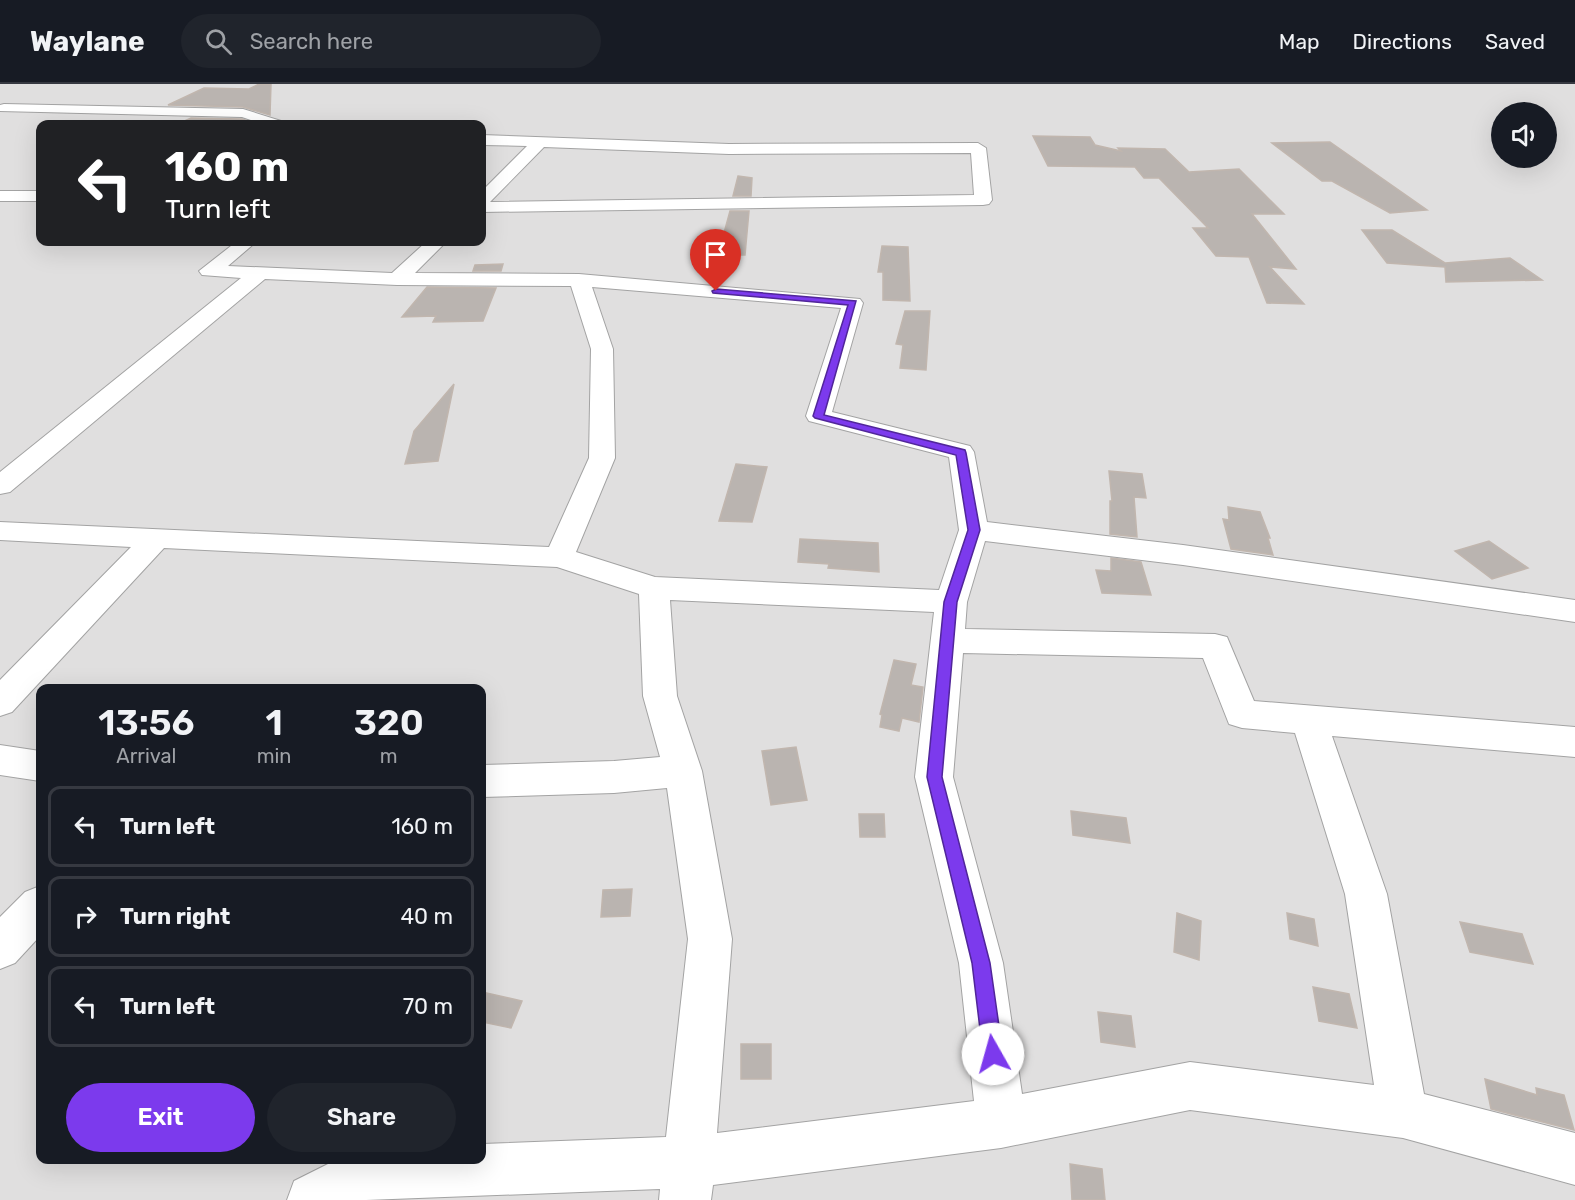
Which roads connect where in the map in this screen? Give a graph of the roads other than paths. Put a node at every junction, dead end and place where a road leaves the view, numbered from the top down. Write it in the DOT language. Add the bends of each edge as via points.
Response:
graph roads {
  1 [pos="37,94"];
  2 [pos="2,109"];
  3 [pos="264,120"];
  4 [pos="486,140"];
  5 [pos="541,141"];
  6 [pos="0,196"];
  7 [pos="36,196"];
  8 [pos="486,196"];
  9 [pos="486,207"];
  10 [pos="242,246"];
  11 [pos="433,246"];
  12 [pos="260,273"];
  13 [pos="397,279"];
  14 [pos="579,280"];
  15 [pos="0,486"];
  16 [pos="974,530"];
  17 [pos="0,531"];
  18 [pos="157,538"];
  19 [pos="559,557"];
  20 [pos="654,588"];
  21 [pos="951,602"];
  22 [pos="1575,611"];
  23 [pos="947,641"];
  24 [pos="0,702"];
  25 [pos="1309,720"];
  26 [pos="1575,742"];
  27 [pos="0,760"];
  28 [pos="36,765"];
  29 [pos="683,771"];
  30 [pos="486,781"];
  31 [pos="36,910"];
  32 [pos="0,948"];
  33 [pos="1403,1113"];
  34 [pos="1002,1123"];
  35 [pos="1575,1160"];
  36 [pos="687,1181"];
  37 [pos="313,1200"];
  1 -- 2 [label="street"];
  2 -- 3 [label="street" via="243,113"];
  4 -- 5 [label="street"];
  5 -- 8 [label="street"];
  5 -- 9 [label="street" via="729,149 978,148 983,200"];
  6 -- 7 [label="street"];
  10 -- 12 [label="street" via="209,271"];
  11 -- 13 [label="street"];
  12 -- 13 [label="street"];
  12 -- 15 [label="street"];
  13 -- 14 [label="street"];
  14 -- 16 [label="street" via="853,303 819,416 961,453"];
  14 -- 19 [label="street" via="602,349 602,458"];
  16 -- 21 [label="street"];
  16 -- 22 [label="street" via="1183,555"];
  17 -- 18 [label="street"];
  18 -- 19 [label="street"];
  18 -- 24 [label="street"];
  19 -- 20 [label="street"];
  20 -- 21 [label="street"];
  20 -- 29 [label="street" via="660,696"];
  21 -- 23 [label="street"];
  23 -- 25 [label="street" via="1215,646 1242,714"];
  23 -- 34 [label="street" via="934,777 981,963"];
  25 -- 26 [label="street"];
  25 -- 33 [label="street" via="1366,894"];
  27 -- 28 [label="street"];
  29 -- 30 [label="street"];
  29 -- 36 [label="street" via="710,939"];
  31 -- 32 [label="street"];
  33 -- 34 [label="street" via="1190,1086"];
  33 -- 35 [label="street"];
  34 -- 36 [label="street"];
  36 -- 37 [label="street" via="362,1174"];
}
